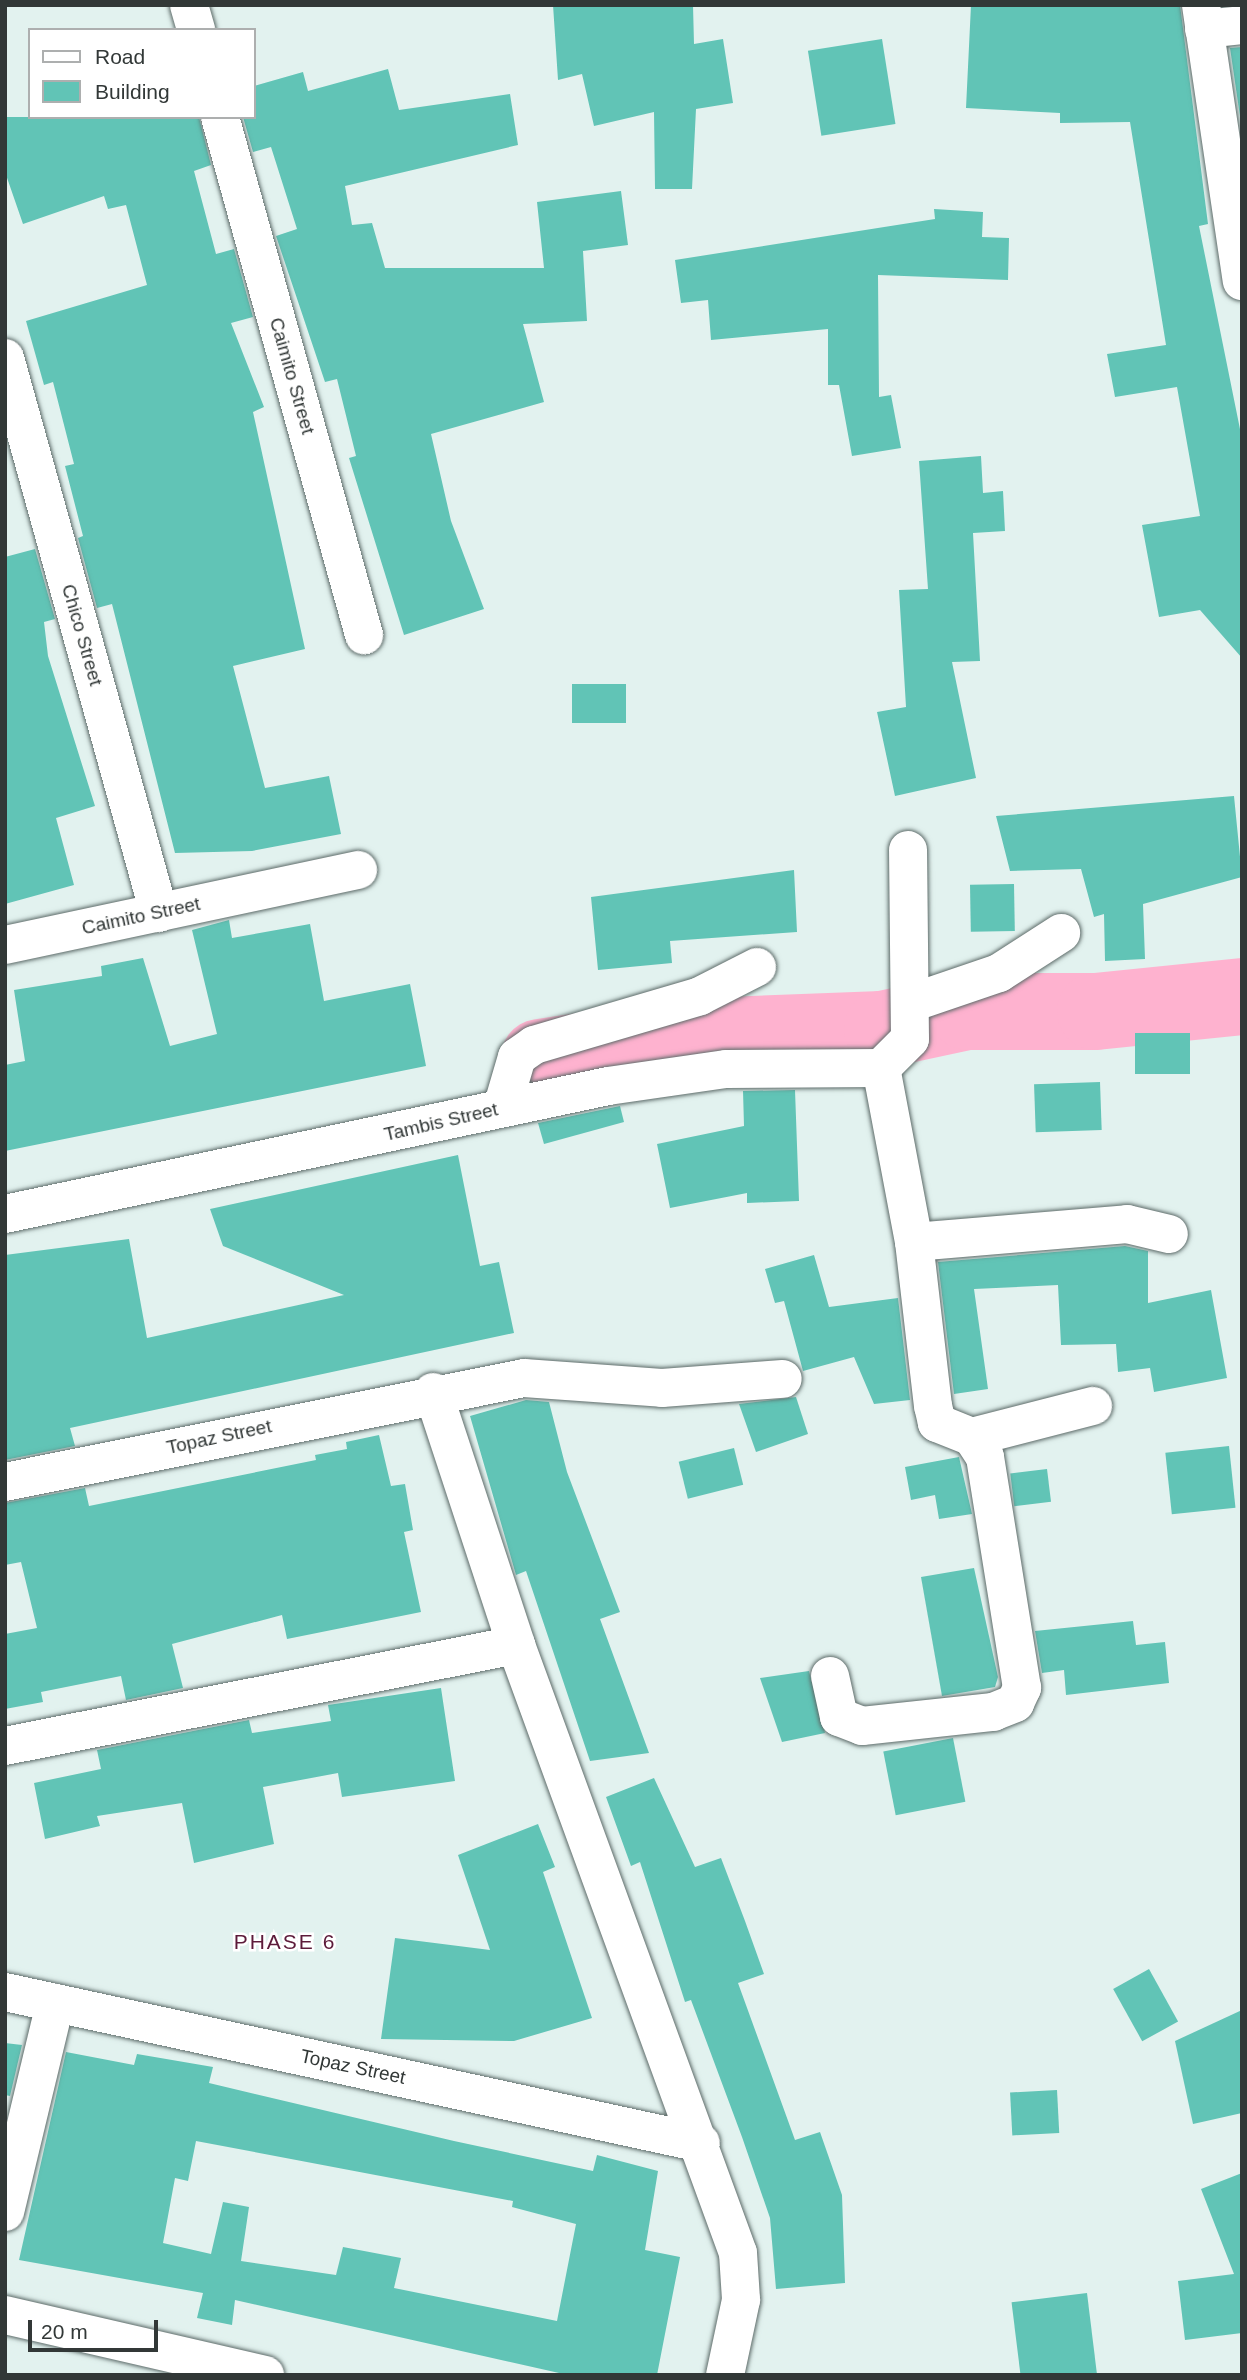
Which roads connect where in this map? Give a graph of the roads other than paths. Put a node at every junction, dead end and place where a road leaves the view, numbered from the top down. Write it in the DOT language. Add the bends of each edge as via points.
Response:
graph roads {
  1 [pos="189,5"];
  2 [pos="1202,17"];
  3 [pos="1242,25"];
  4 [pos="195,28"];
  5 [pos="221,119"];
  6 [pos="1233,183"];
  7 [pos="1242,281"];
  8 [pos="5,358"];
  9 [pos="364,635"];
  10 [pos="908,850"];
  11 [pos="358,870"];
  12 [pos="159,913"];
  13 [pos="1061,933"];
  14 [pos="5,945"];
  15 [pos="757,967"];
  16 [pos="911,1003"];
  17 [pos="881,1068"];
  18 [pos="502,1108"];
  19 [pos="5,1214"];
  20 [pos="1169,1234"];
  21 [pos="914,1242"];
  22 [pos="783,1379"];
  23 [pos="433,1392"];
  24 [pos="1093,1406"];
  25 [pos="972,1437"];
  26 [pos="5,1482"];
  27 [pos="516,1645"];
  28 [pos="830,1676"];
  29 [pos="5,1745"];
  30 [pos="5,1992"];
  31 [pos="55,2003"];
  32 [pos="701,2143"];
  33 [pos="5,2212"];
  34 [pos="5,2315"];
  35 [pos="265,2375"];
  36 [pos="725,2375"];
  1 -- 4 [label="street"];
  2 -- 3 [label="street"];
  2 -- 6 [label="street"];
  5 -- 9 [label="street, Caimito Street"];
  6 -- 7 [label="street"];
  8 -- 12 [label="street, Chico Street"];
  10 -- 16 [label="street"];
  11 -- 12 [label="street, Caimito Street"];
  12 -- 14 [label="street, Caimito Street"];
  13 -- 16 [label="street" via="999,973"];
  15 -- 18 [label="street" via="700,996 534,1045 517,1057"];
  16 -- 17 [label="street" via="910,1039"];
  17 -- 18 [label="street, Tambis Street" via="726,1069"];
  17 -- 21 [label="street"];
  18 -- 19 [label="street, Tambis Street"];
  20 -- 21 [label="street" via="1126,1224"];
  21 -- 25 [label="street" via="937,1423"];
  22 -- 23 [label="street, Topaz Street" via="662,1388 524,1378"];
  23 -- 26 [label="street, Topaz Street"];
  23 -- 27 [label="street"];
  24 -- 25 [label="street"];
  25 -- 28 [label="street" via="985,1457 1022,1665 1015,1703 993,1712 862,1726 839,1717"];
  27 -- 29 [label="street"];
  27 -- 32 [label="street"];
  30 -- 31 [label="street, Topaz Street"];
  31 -- 32 [label="street, Topaz Street"];
  31 -- 33 [label="street"];
  32 -- 36 [label="street" via="738,2253 741,2300"];
  34 -- 35 [label="street"];
}
